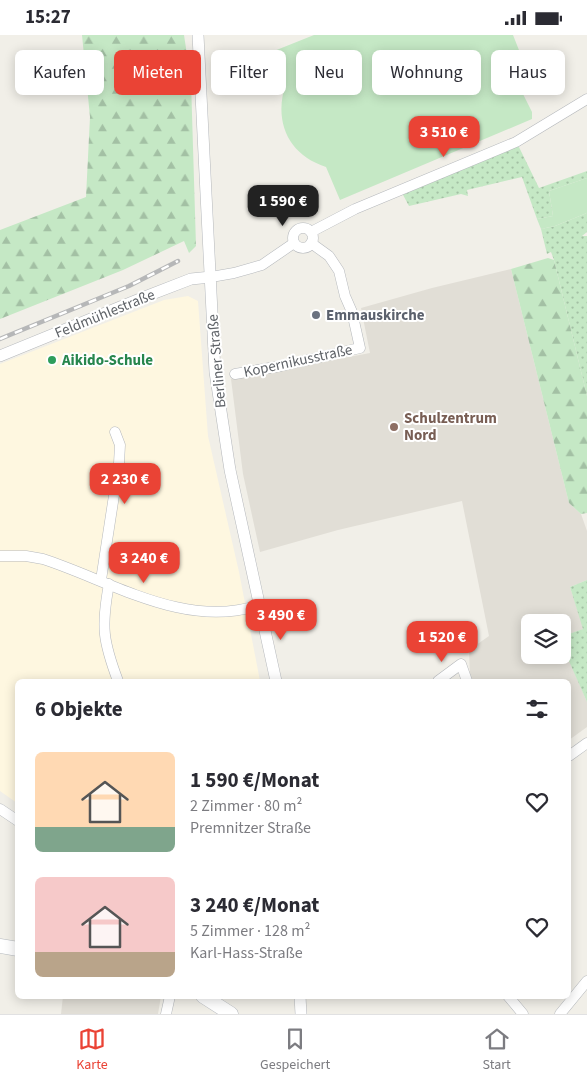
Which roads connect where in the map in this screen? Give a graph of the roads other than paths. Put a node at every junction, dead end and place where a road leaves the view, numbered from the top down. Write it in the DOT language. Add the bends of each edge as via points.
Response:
graph roads {
  1 [pos="198,35"];
  2 [pos="587,99"];
  3 [pos="311,238"];
  4 [pos="294,243"];
  5 [pos="211,277"];
  6 [pos="0,356"];
  7 [pos="235,374"];
  8 [pos="115,432"];
  9 [pos="0,556"];
  10 [pos="105,582"];
  11 [pos="260,605"];
  12 [pos="117,679"];
  13 [pos="276,679"];
  14 [pos="441,679"];
  15 [pos="466,679"];
  16 [pos="587,743"];
  17 [pos="571,755"];
  18 [pos="0,809"];
  19 [pos="15,819"];
  20 [pos="0,946"];
  21 [pos="15,948"];
  22 [pos="587,981"];
  23 [pos="169,999"];
  24 [pos="208,999"];
  25 [pos="300,999"];
  26 [pos="510,999"];
  27 [pos="166,1014"];
  28 [pos="232,1014"];
  29 [pos="301,1014"];
  30 [pos="523,1014"];
  31 [pos="560,1014"];
  1 -- 5 [label="street, Berliner Straße"];
  2 -- 3 [label="street" via="516,142 355,209"];
  3 -- 4 [label="street" via="307,247 301,248"];
  3 -- 4 [label="street" via="306,229 299,229 294,233"];
  3 -- 7 [label="street, Kopernikusstraße" via="339,271 360,348"];
  4 -- 5 [label="street" via="262,265"];
  5 -- 6 [label="street, Feldmühlestraße" via="191,279"];
  5 -- 11 [label="street, Berliner Straße" via="215,372 222,423"];
  8 -- 10 [label="street" via="120,445 120,463"];
  9 -- 10 [label="street" via="43,559"];
  10 -- 11 [label="street" via="190,611 247,609"];
  10 -- 12 [label="street" via="104,635"];
  11 -- 13 [label="street, Berliner Straße"];
  14 -- 15 [label="street" via="461,664"];
  16 -- 17 [label="street"];
  18 -- 19 [label="street"];
  20 -- 21 [label="main road"];
  22 -- 31 [label="street"];
  23 -- 27 [label="street"];
  24 -- 28 [label="main road"];
  25 -- 29 [label="street"];
  26 -- 30 [label="street"];
}
